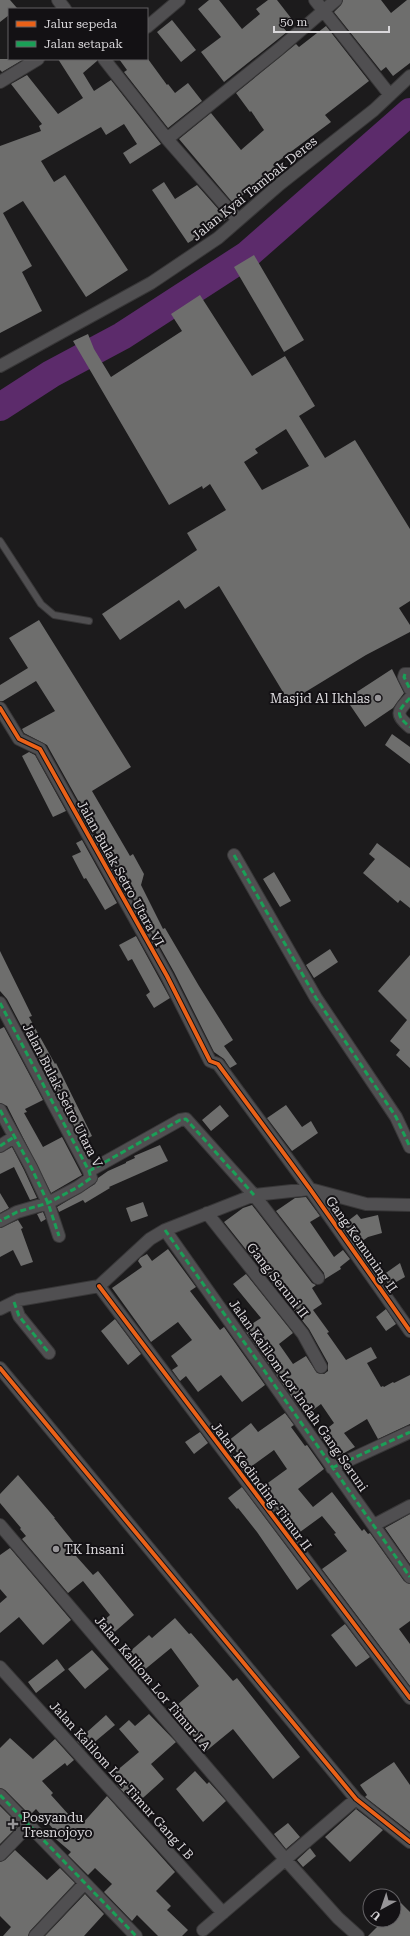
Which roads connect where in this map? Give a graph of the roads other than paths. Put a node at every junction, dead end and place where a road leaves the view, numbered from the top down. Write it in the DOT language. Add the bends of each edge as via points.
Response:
graph roads {
  1 [pos="58,0"];
  2 [pos="179,0"];
  3 [pos="315,0"];
  4 [pos="336,0"];
  5 [pos="64,8"];
  6 [pos="324,10"];
  7 [pos="148,26"];
  8 [pos="36,60"];
  9 [pos="106,60"];
  10 [pos="410,76"];
  11 [pos="0,82"];
  12 [pos="390,95"];
  13 [pos="167,139"];
  14 [pos="238,220"];
  15 [pos="0,366"];
  16 [pos="0,541"];
  17 [pos="88,621"];
  18 [pos="408,674"];
  19 [pos="410,689"];
  20 [pos="410,698"];
  21 [pos="0,708"];
  22 [pos="410,727"];
  23 [pos="234,854"];
  24 [pos="0,1003"];
  25 [pos="0,1110"];
  26 [pos="407,1131"];
  27 [pos="14,1137"];
  28 [pos="0,1146"];
  29 [pos="410,1147"];
  30 [pos="89,1171"];
  31 [pos="310,1189"];
  32 [pos="254,1194"];
  33 [pos="48,1203"];
  34 [pos="410,1205"];
  35 [pos="207,1213"];
  36 [pos="0,1221"];
  37 [pos="165,1230"];
  38 [pos="59,1236"];
  39 [pos="318,1278"];
  40 [pos="99,1286"];
  41 [pos="14,1302"];
  42 [pos="0,1309"];
  43 [pos="410,1331"];
  44 [pos="49,1353"];
  45 [pos="321,1367"];
  46 [pos="0,1368"];
  47 [pos="410,1432"];
  48 [pos="332,1468"];
  49 [pos="410,1506"];
  50 [pos="0,1525"];
  51 [pos="374,1525"];
  52 [pos="409,1573"];
  53 [pos="0,1667"];
  54 [pos="410,1698"];
  55 [pos="0,1795"];
  56 [pos="356,1799"];
  57 [pos="29,1824"];
  58 [pos="410,1842"];
  59 [pos="0,1855"];
  60 [pos="285,1859"];
  61 [pos="85,1883"];
  62 [pos="223,1913"];
  63 [pos="203,1930"];
  64 [pos="131,1934"];
  65 [pos="35,1936"];
  66 [pos="358,1936"];
  1 -- 5 [label="street"];
  2 -- 7 [label="street"];
  3 -- 6 [label="street"];
  4 -- 6 [label="street"];
  6 -- 12 [label="street"];
  6 -- 13 [label="street"];
  8 -- 11 [label="street"];
  9 -- 13 [label="street"];
  10 -- 12 [label="street, Jalan Kyai Tambak Deres"];
  12 -- 14 [label="street, Jalan Kyai Tambak Deres"];
  13 -- 14 [label="street"];
  14 -- 15 [label="street, Jalan Kyai Tambak Deres" via="218,238 151,284"];
  16 -- 17 [label="lane" via="41,604 54,615"];
  18 -- 19 [label="street" via="404,677"];
  20 -- 22 [label="street" via="399,714 400,719"];
  21 -- 31 [label="street, Jalan Bulak Setro Utara VI" via="20,739 39,748 214,1062"];
  23 -- 26 [label="street" via="316,998"];
  24 -- 30 [label="street, Jalan Bulak Setro Utara V"];
  25 -- 27 [label="street"];
  26 -- 29 [label="street"];
  27 -- 28 [label="street"];
  27 -- 33 [label="street"];
  30 -- 32 [label="street" via="186,1119"];
  30 -- 33 [label="street, Jalan Bulak Setro Utara V" via="89,1181"];
  31 -- 32 [label="street"];
  31 -- 34 [label="street" via="366,1204"];
  31 -- 43 [label="street, Gang Kemuning II"];
  32 -- 35 [label="street"];
  32 -- 39 [label="street"];
  33 -- 36 [label="street" via="17,1212"];
  33 -- 38 [label="street"];
  35 -- 37 [label="street"];
  35 -- 45 [label="street, Gang Seruni II" via="303,1334"];
  37 -- 40 [label="street" via="150,1239"];
  37 -- 48 [label="street, Jalan Kalilom Lor Indah Gang Seruni"];
  40 -- 41 [label="street"];
  40 -- 54 [label="street, Jalan Kedinding Timur II"];
  41 -- 42 [label="street"];
  41 -- 44 [label="street" via="19,1316"];
  46 -- 56 [label="street"];
  47 -- 48 [label="street"];
  48 -- 51 [label="street, Jalan Kalilom Lor Indah Gang Seruni"];
  49 -- 51 [label="street"];
  50 -- 60 [label="street, Jalan Kalilom Lor Timur I A"];
  51 -- 52 [label="street, Jalan Kalilom Lor Indah Gang Seruni"];
  53 -- 62 [label="street, Jalan Kalilom Lor Timur Gang I B"];
  55 -- 57 [label="street"];
  56 -- 58 [label="street"];
  56 -- 60 [label="street"];
  57 -- 59 [label="street"];
  57 -- 61 [label="street"];
  60 -- 62 [label="street"];
  60 -- 66 [label="street, Jalan Kalilom Lor Timur I A" via="338,1918"];
  61 -- 64 [label="street"];
  61 -- 65 [label="street"];
  62 -- 63 [label="street"];
}
